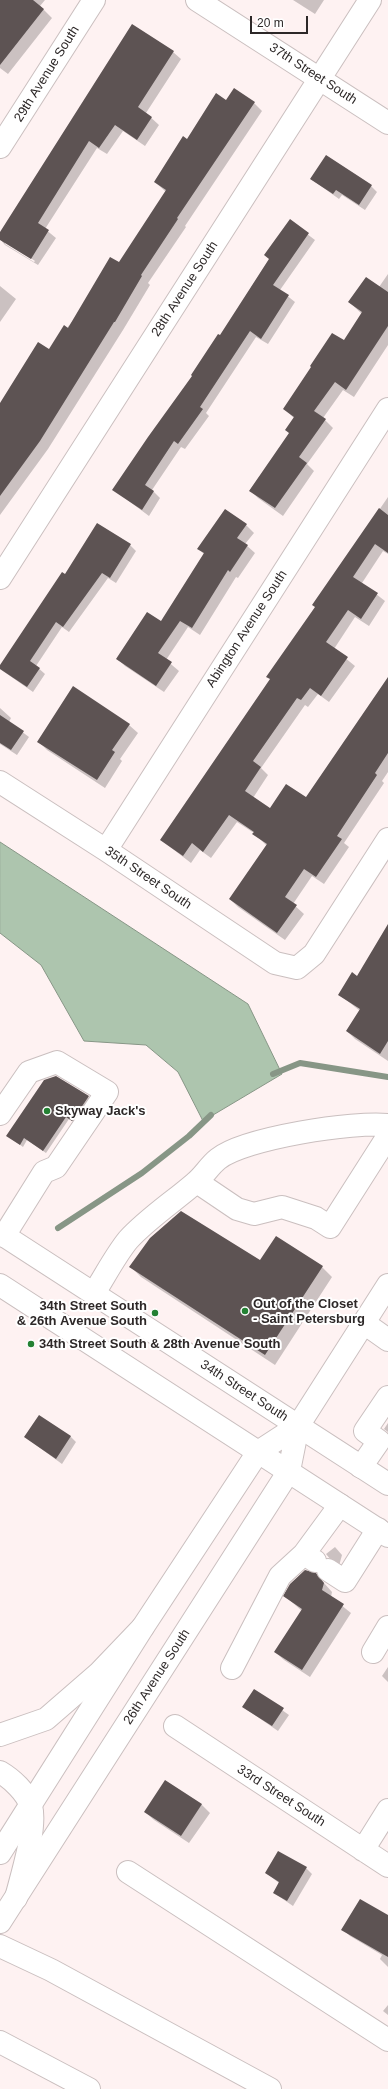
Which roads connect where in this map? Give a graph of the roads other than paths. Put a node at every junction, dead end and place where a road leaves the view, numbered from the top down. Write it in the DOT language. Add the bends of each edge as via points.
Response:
graph roads {
  1 [pos="94,0"];
  2 [pos="197,0"];
  3 [pos="370,0"];
  4 [pos="319,79"];
  5 [pos="388,123"];
  6 [pos="0,147"];
  7 [pos="388,409"];
  8 [pos="0,578"];
  9 [pos="0,782"];
  10 [pos="388,839"];
  11 [pos="106,850"];
  12 [pos="0,1114"];
  13 [pos="388,1125"];
  14 [pos="388,1136"];
  15 [pos="197,1182"];
  16 [pos="2,1234"];
  17 [pos="0,1285"];
  18 [pos="388,1285"];
  19 [pos="94,1293"];
  20 [pos="364,1323"];
  21 [pos="388,1340"];
  22 [pos="388,1397"];
  23 [pos="298,1426"];
  24 [pos="258,1452"];
  25 [pos="361,1467"];
  26 [pos="289,1472"];
  27 [pos="388,1484"];
  28 [pos="340,1504"];
  29 [pos="383,1532"];
  30 [pos="316,1562"];
  31 [pos="143,1627"];
  32 [pos="388,1628"];
  33 [pos="373,1652"];
  34 [pos="232,1668"];
  35 [pos="174,1726"];
  36 [pos="0,1735"];
  37 [pos="0,1772"];
  38 [pos="31,1806"];
  39 [pos="388,1810"];
  40 [pos="363,1850"];
  41 [pos="0,1853"];
  42 [pos="388,1866"];
  43 [pos="128,1872"];
  44 [pos="16,1898"];
  45 [pos="0,1922"];
  46 [pos="0,1946"];
  47 [pos="388,2040"];
  48 [pos="7,2045"];
  49 [pos="89,2089"];
  50 [pos="270,2089"];
  1 -- 6 [label="main road, 29th Avenue South"];
  2 -- 4 [label="main road, 37th Street South"];
  3 -- 4 [label="main road, 28th Avenue South"];
  4 -- 5 [label="main road, 37th Street South"];
  4 -- 8 [label="main road, 28th Avenue South"];
  7 -- 11 [label="main road, Abington Avenue South"];
  9 -- 11 [label="main road, 35th Street South"];
  10 -- 11 [label="main road, 35th Street South" via="314,954 297,968 275,963"];
  12 -- 16 [label="main road" via="29,1072 57,1062 107,1092 56,1167 44,1172"];
  13 -- 15 [label="main road" via="337,1128 239,1147 218,1159"];
  14 -- 15 [label="main road" via="330,1227 316,1218 282,1207 254,1214 237,1209"];
  15 -- 19 [label="main road" via="128,1240"];
  16 -- 19 [label="main road, 34th Street South"];
  17 -- 24 [label="main road"];
  18 -- 20 [label="main road, 26th Avenue South"];
  19 -- 23 [label="main road, 34th Street South"];
  20 -- 21 [label="main road"];
  20 -- 23 [label="main road, 26th Avenue South"];
  22 -- 25 [label="main road" via="365,1431 379,1440"];
  23 -- 24 [label="main road, 26th Avenue South"];
  23 -- 25 [label="main road, 34th Street South"];
  23 -- 26 [label="main road, 26th Avenue South"];
  24 -- 26 [label="main road"];
  24 -- 31 [label="main road, 26th Avenue South"];
  25 -- 27 [label="main road, 34th Street South"];
  26 -- 28 [label="main road"];
  26 -- 44 [label="main road, 26th Avenue South"];
  28 -- 29 [label="main road"];
  28 -- 30 [label="main road"];
  29 -- 30 [label="main road" via="345,1581"];
  30 -- 34 [label="main road" via="280,1576"];
  31 -- 36 [label="main road" via="99,1673 46,1719"];
  31 -- 38 [label="main road, 26th Avenue South"];
  32 -- 33 [label="main road"];
  35 -- 40 [label="main road, 33rd Street South"];
  37 -- 38 [label="main road" via="14,1780"];
  38 -- 41 [label="main road, 26th Avenue South"];
  38 -- 44 [label="main road" via="31,1830"];
  39 -- 40 [label="main road"];
  40 -- 42 [label="main road, 33rd Street South"];
  43 -- 47 [label="main road"];
  44 -- 45 [label="main road, 26th Avenue South"];
  46 -- 50 [label="main road" via="51,1970"];
  48 -- 49 [label="main road"];
}
